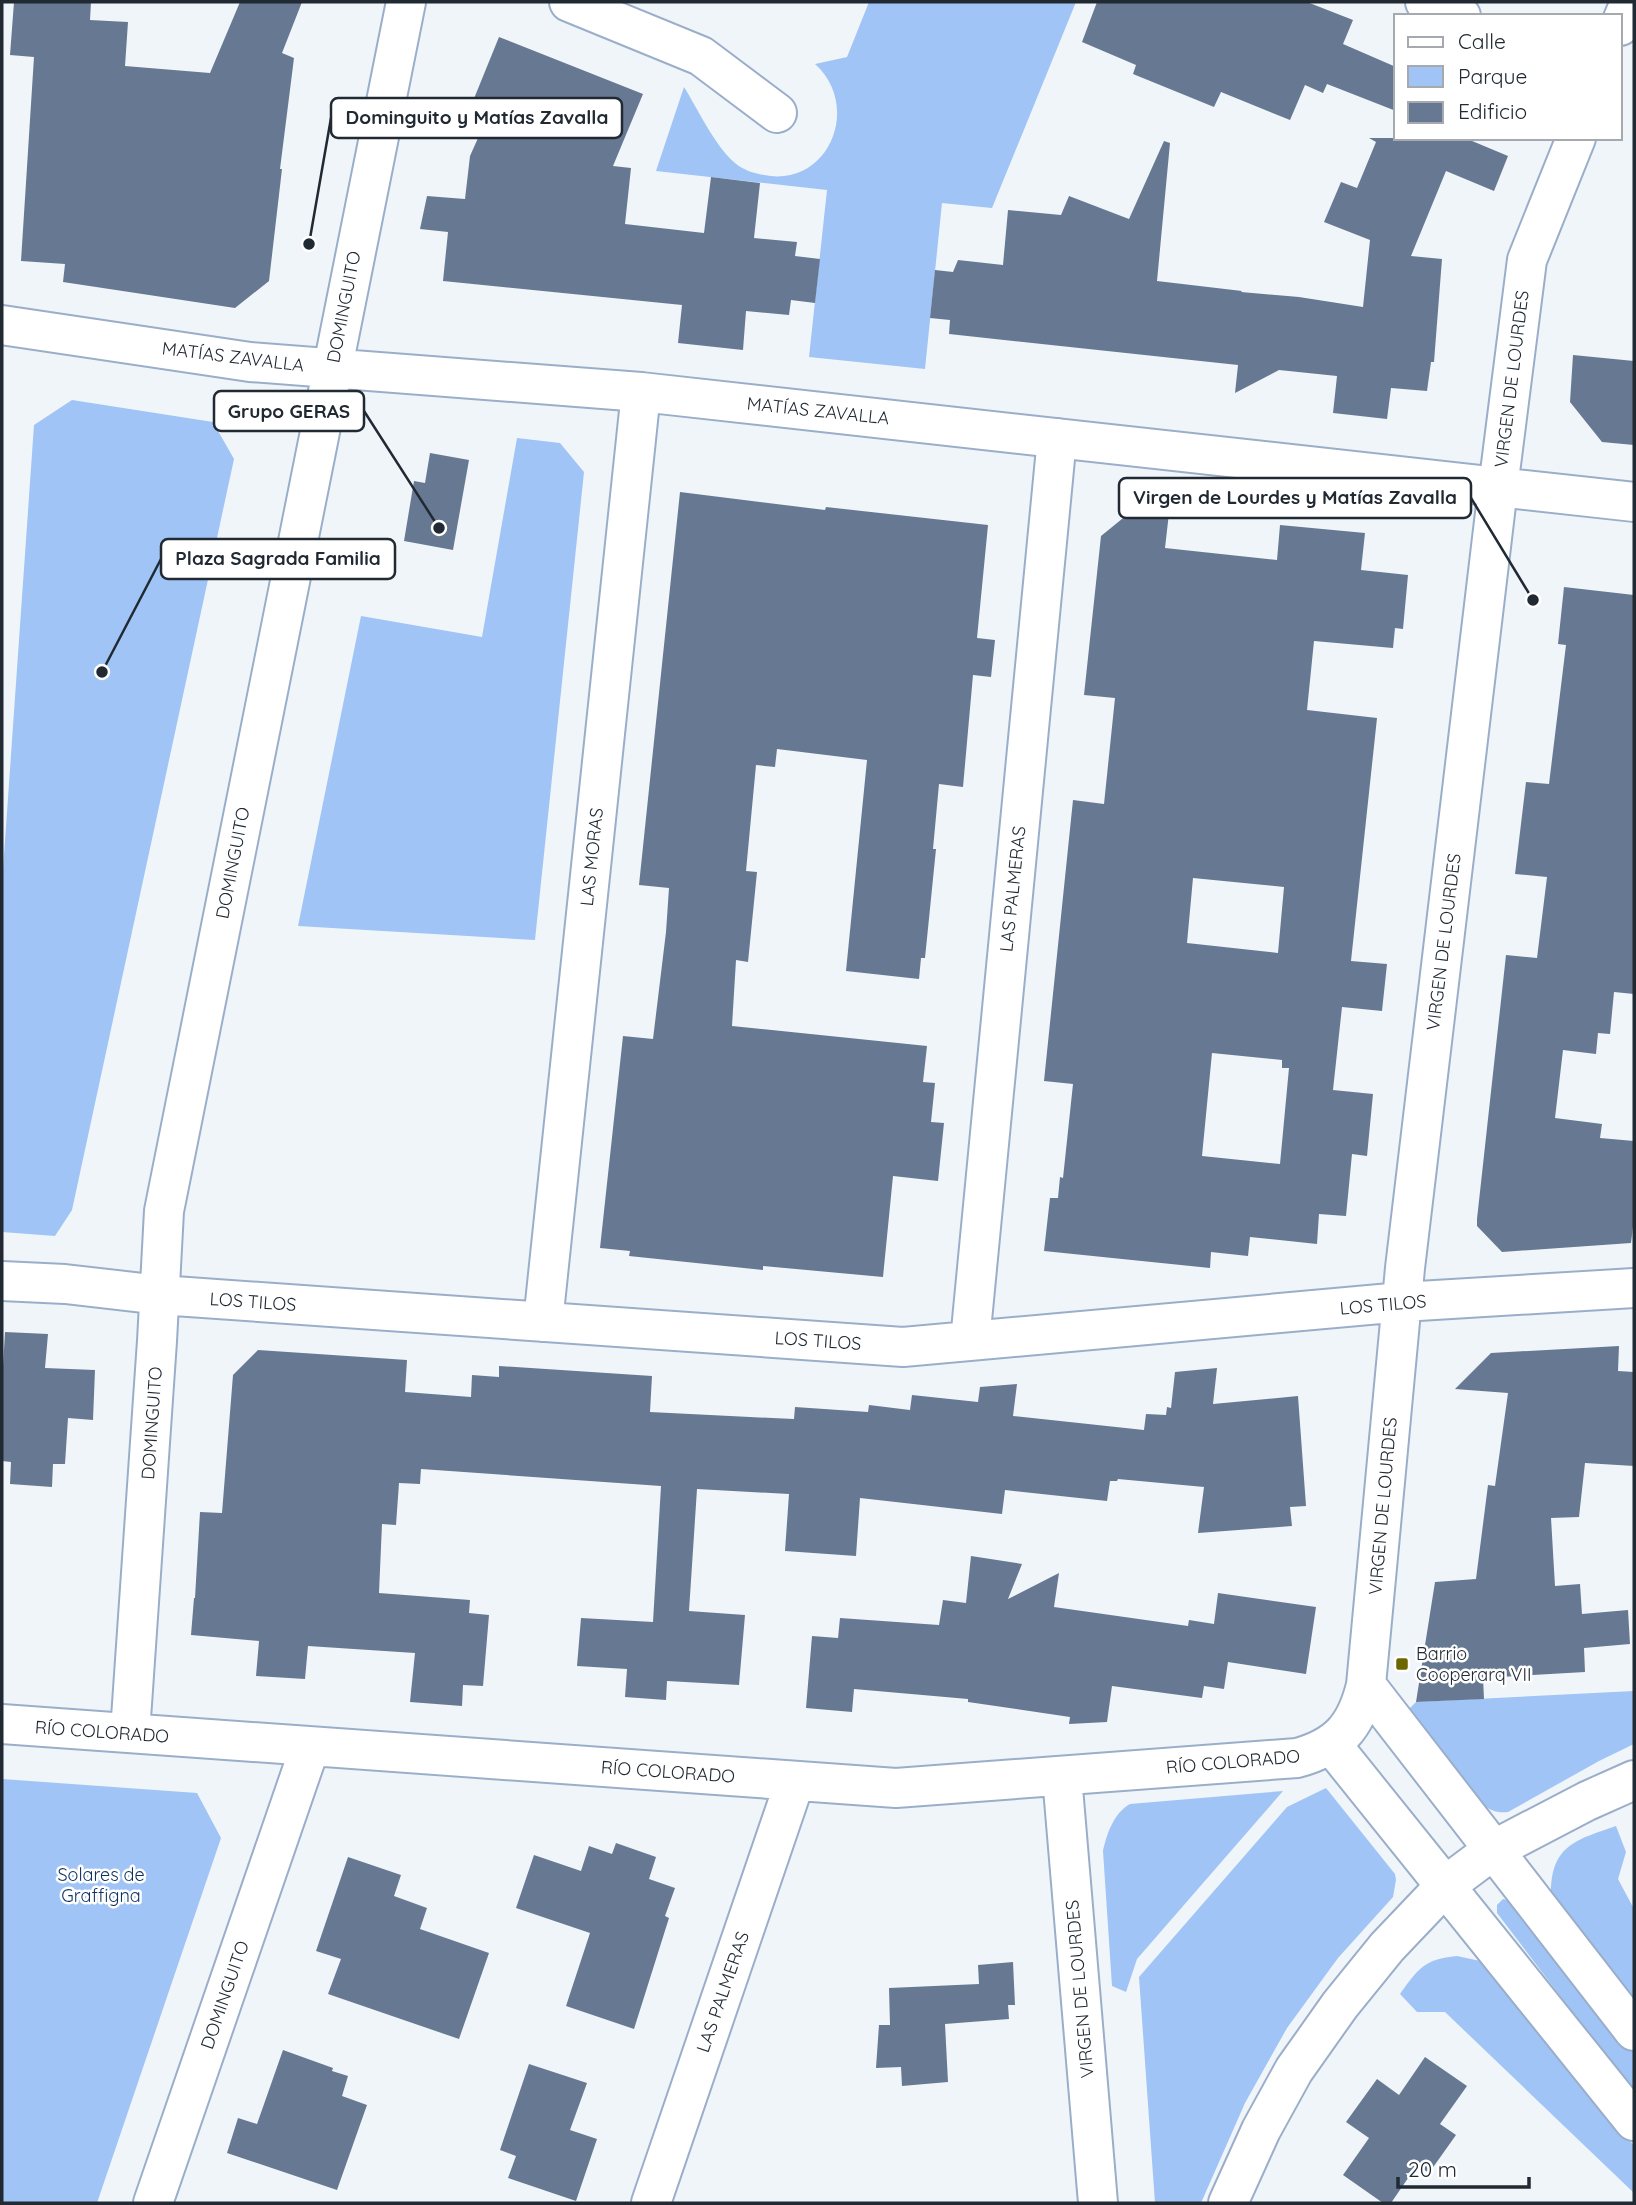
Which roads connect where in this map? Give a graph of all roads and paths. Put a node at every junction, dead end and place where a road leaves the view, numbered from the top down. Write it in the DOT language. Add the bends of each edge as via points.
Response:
graph roads {
  1 [pos="406,2"];
  2 [pos="569,2"];
  3 [pos="1425,2"];
  4 [pos="1456,14"];
  5 [pos="778,113"];
  6 [pos="1575,140"];
  7 [pos="2,326"];
  8 [pos="332,368"];
  9 [pos="641,392"];
  10 [pos="1057,438"];
  11 [pos="1498,488"];
  12 [pos="1634,502"];
  13 [pos="2,1281"];
  14 [pos="1634,1288"];
  15 [pos="160,1295"];
  16 [pos="1402,1302"];
  17 [pos="543,1322"];
  18 [pos="970,1341"];
  19 [pos="1366,1685"];
  20 [pos="2,1724"];
  21 [pos="130,1733"];
  22 [pos="1331,1744"];
  23 [pos="310,1746"];
  24 [pos="1062,1776"];
  25 [pos="1634,1780"];
  26 [pos="795,1781"];
  27 [pos="1493,1850"];
  28 [pos="1445,1886"];
  29 [pos="1634,2031"];
  30 [pos="1634,2121"];
  31 [pos="153,2203"];
  32 [pos="651,2203"];
  33 [pos="1098,2203"];
  34 [pos="1228,2203"];
  1 -- 8 [label="street, DOMINGUITO"];
  2 -- 5 [label="street" via="701,57"];
  3 -- 4 [label="street"];
  6 -- 11 [label="street, VIRGEN DE LOURDES" via="1527,260"];
  7 -- 8 [label="street, MATÍAS ZAVALLA" via="250,362"];
  8 -- 9 [label="street, MATÍAS ZAVALLA"];
  8 -- 15 [label="street, DOMINGUITO" via="164,1211"];
  9 -- 10 [label="street, MATÍAS ZAVALLA"];
  9 -- 17 [label="street, LAS MORAS"];
  10 -- 11 [label="street, MATÍAS ZAVALLA"];
  10 -- 18 [label="street, LAS PALMERAS"];
  11 -- 12 [label="street, MATÍAS ZAVALLA"];
  11 -- 16 [label="street, VIRGEN DE LOURDES"];
  13 -- 15 [label="street, LOS TILOS"];
  14 -- 16 [label="street, LOS TILOS"];
  15 -- 17 [label="street, LOS TILOS"];
  15 -- 21 [label="street, DOMINGUITO"];
  16 -- 18 [label="street, LOS TILOS"];
  16 -- 19 [label="street, VIRGEN DE LOURDES"];
  17 -- 18 [label="street, LOS TILOS" via="904,1347"];
  19 -- 22 [label="street, VIRGEN DE LOURDES" via="1355,1718"];
  19 -- 27 [label="street"];
  20 -- 21 [label="street, RÍO COLORADO"];
  21 -- 23 [label="street, RÍO COLORADO"];
  22 -- 24 [label="street, RÍO COLORADO" via="1297,1758"];
  22 -- 28 [label="street"];
  23 -- 26 [label="street, RÍO COLORADO"];
  23 -- 31 [label="street, DOMINGUITO"];
  24 -- 26 [label="street, RÍO COLORADO" via="896,1788"];
  24 -- 33 [label="street, VIRGEN DE LOURDES"];
  25 -- 27 [label="street"];
  26 -- 32 [label="street, LAS PALMERAS"];
  27 -- 28 [label="street"];
  27 -- 29 [label="street"];
  28 -- 30 [label="street"];
  28 -- 34 [label="street" via="1387,1947 1294,2070"];
}
